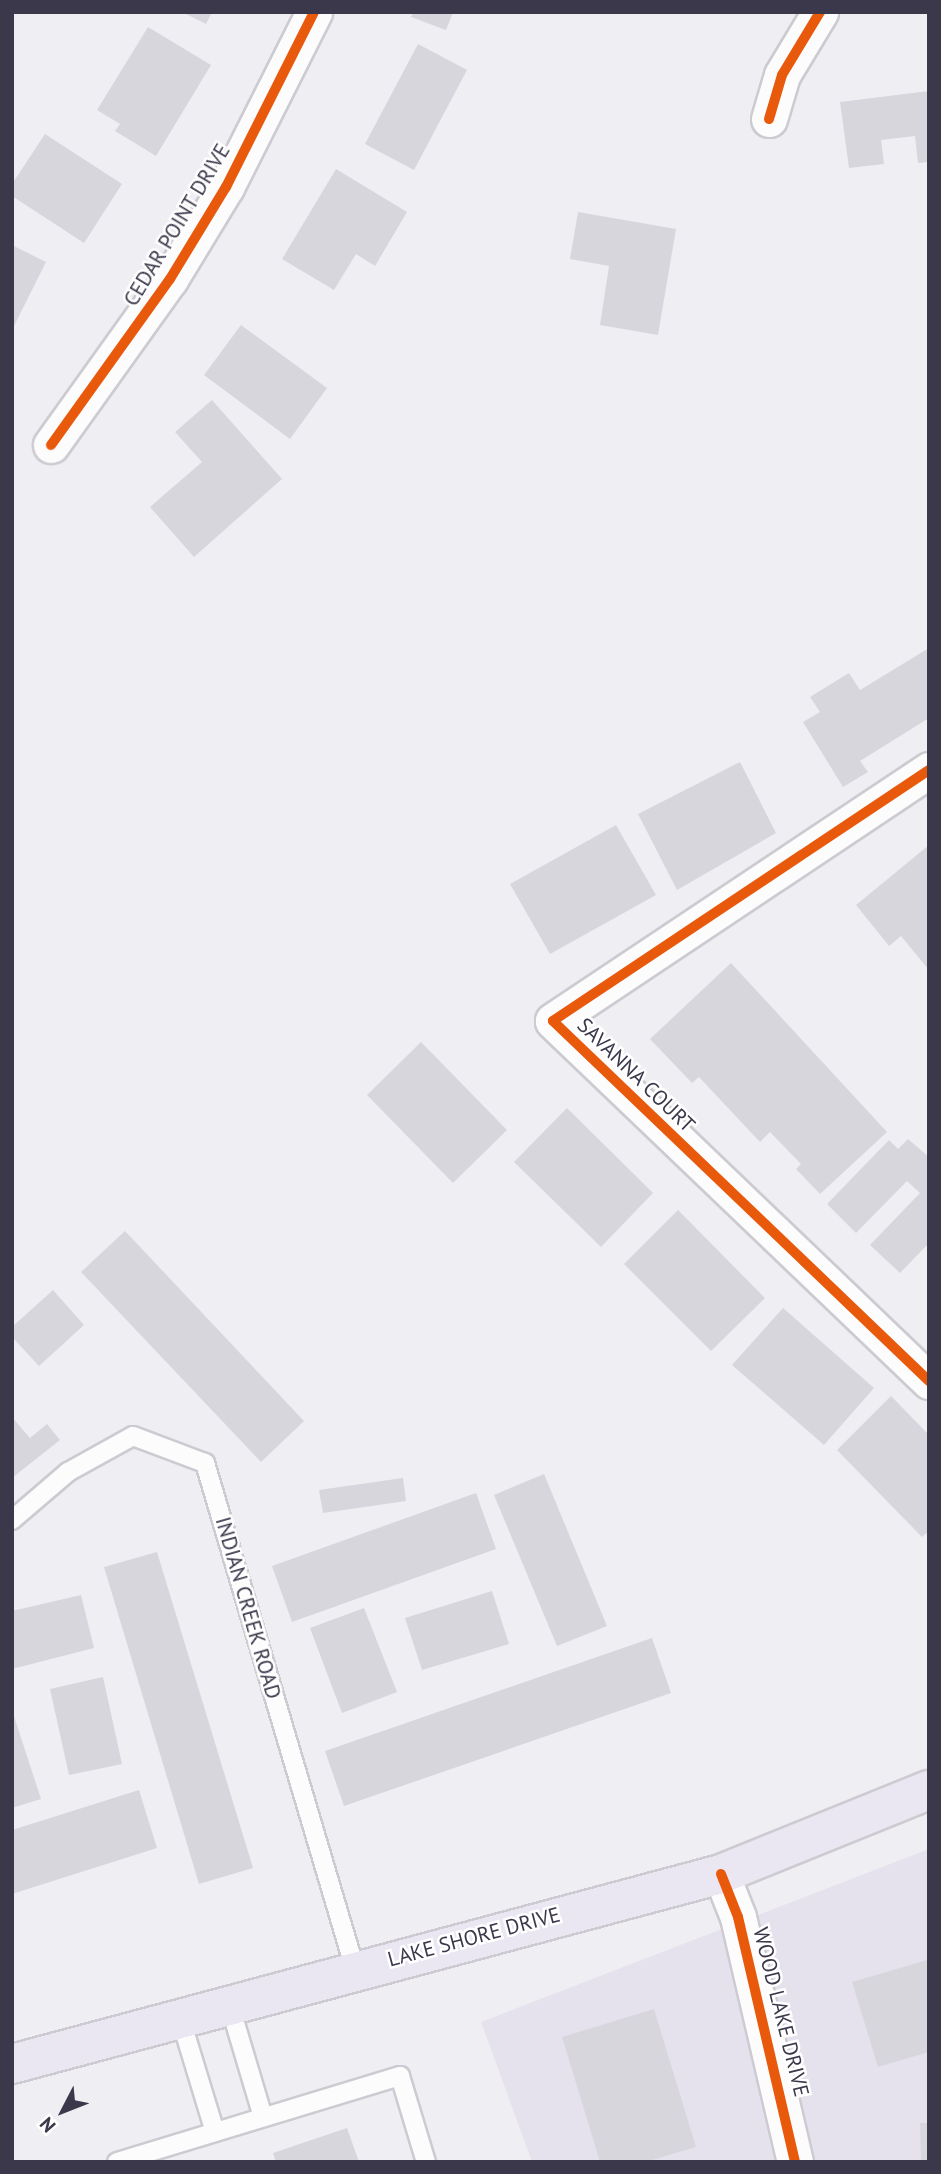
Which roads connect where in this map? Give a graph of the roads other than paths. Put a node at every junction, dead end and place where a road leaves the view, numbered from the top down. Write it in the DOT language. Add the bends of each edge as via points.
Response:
graph roads {
  1 [pos="314,12"];
  2 [pos="820,12"];
  3 [pos="769,119"];
  4 [pos="51,445"];
  5 [pos="929,770"];
  6 [pos="929,1381"];
  7 [pos="12,1520"];
  8 [pos="929,1790"];
  9 [pos="721,1874"];
  10 [pos="355,1969"];
  11 [pos="229,2003"];
  12 [pos="180,2017"];
  13 [pos="12,2064"];
  14 [pos="263,2117"];
  15 [pos="215,2132"];
  16 [pos="117,2162"];
  17 [pos="426,2162"];
  18 [pos="795,2162"];
  1 -- 4 [label="street, CEDAR POINT DRIVE" via="226,187 170,279"];
  2 -- 3 [label="street" via="782,75"];
  5 -- 6 [label="street, SAVANNA COURT" via="553,1021"];
  7 -- 10 [label="lane, INDIAN CREEK ROAD" via="68,1472 133,1436 205,1463"];
  8 -- 9 [label="main road, LAKE SHORE DRIVE"];
  9 -- 10 [label="main road, LAKE SHORE DRIVE"];
  9 -- 18 [label="street, WOOD LAKE DRIVE" via="738,1917"];
  10 -- 11 [label="main road, LAKE SHORE DRIVE"];
  11 -- 12 [label="main road, LAKE SHORE DRIVE"];
  11 -- 14 [label="lane"];
  12 -- 13 [label="main road, LAKE SHORE DRIVE"];
  12 -- 15 [label="lane"];
  14 -- 15 [label="lane"];
  14 -- 17 [label="lane" via="400,2076"];
  15 -- 16 [label="lane"];
}
